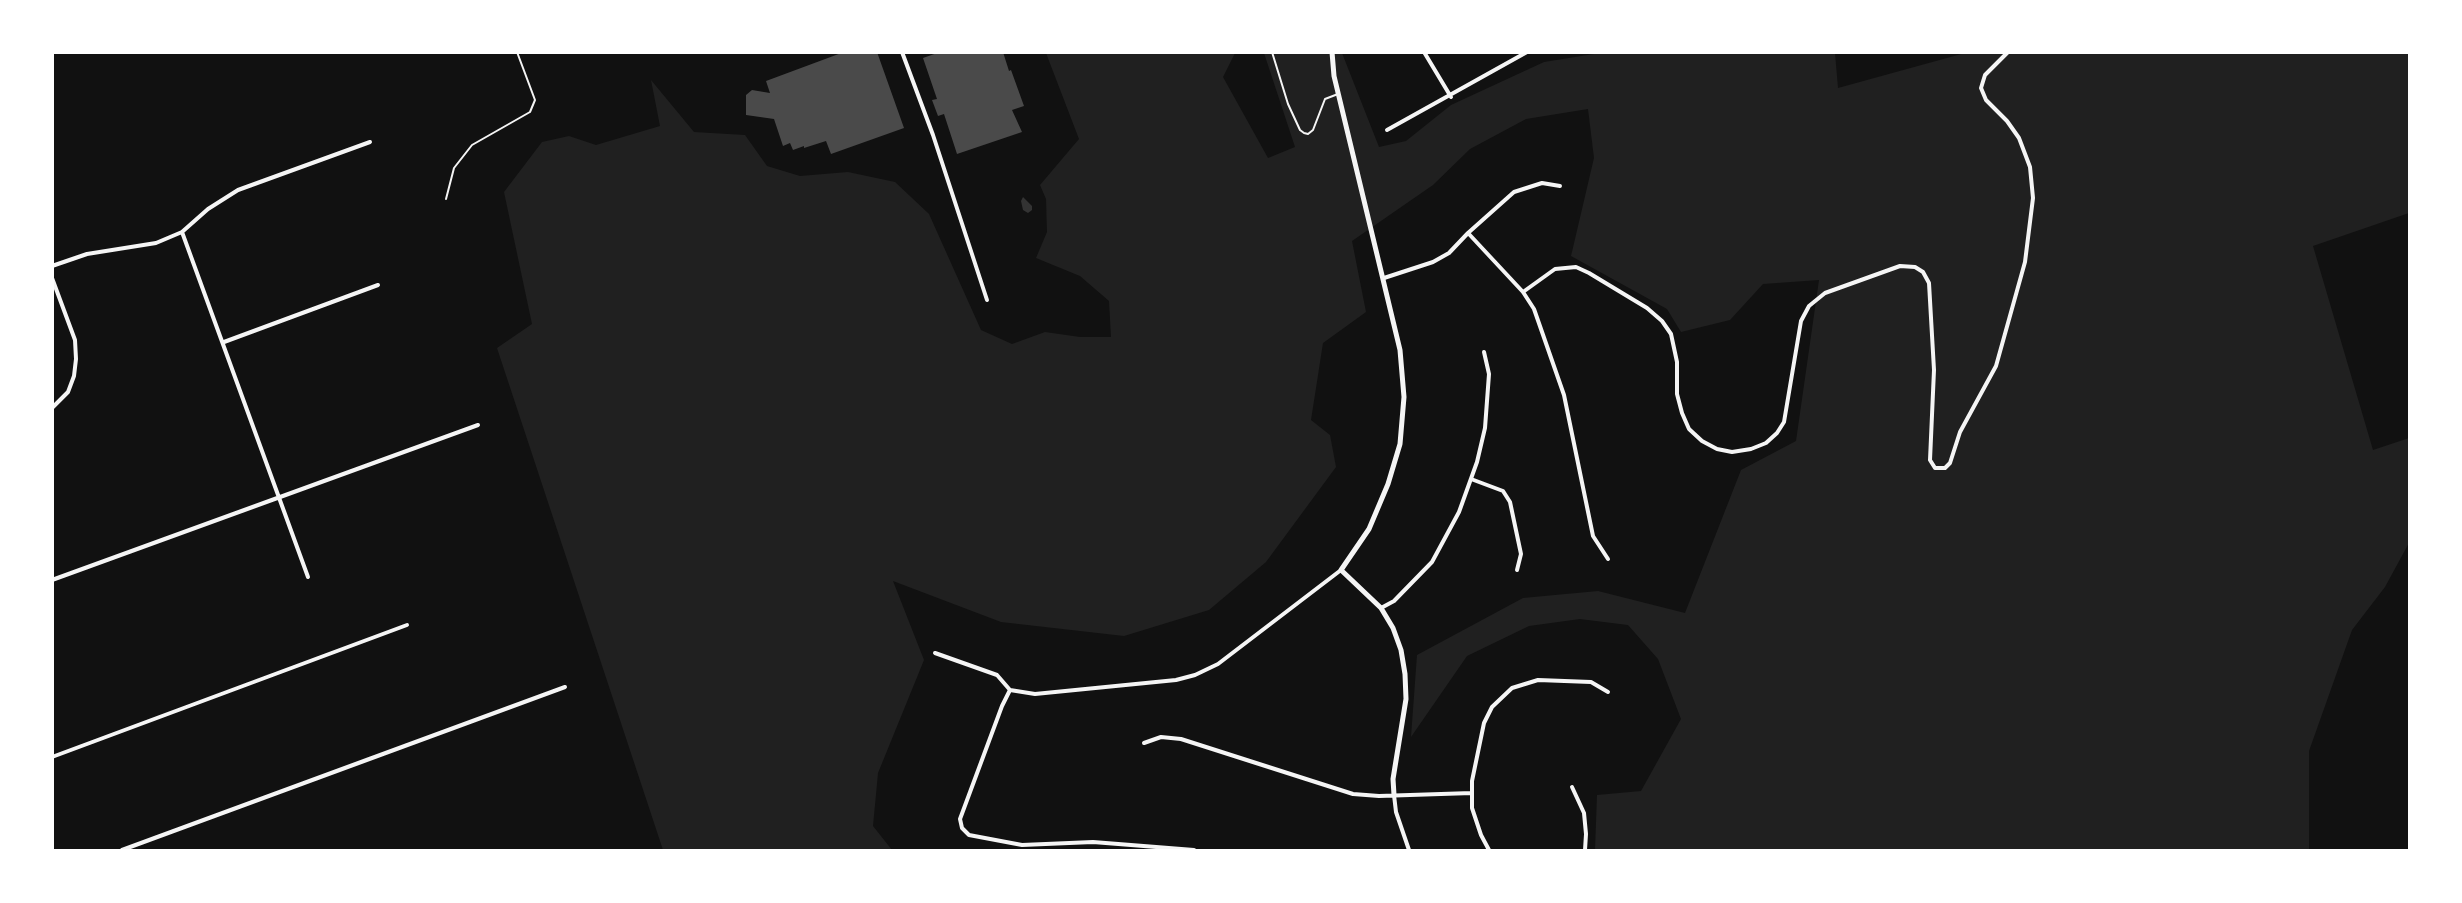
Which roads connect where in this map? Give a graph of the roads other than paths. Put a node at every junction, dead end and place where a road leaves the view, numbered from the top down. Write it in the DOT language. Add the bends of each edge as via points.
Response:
graph roads {
  1 [pos="517,52"];
  2 [pos="902,52"];
  3 [pos="1272,52"];
  4 [pos="1332,52"];
  5 [pos="1424,52"];
  6 [pos="1527,52"];
  7 [pos="2008,52"];
  8 [pos="1338,94"];
  9 [pos="1451,97"];
  10 [pos="1388,130"];
  11 [pos="370,142"];
  12 [pos="1560,186"];
  13 [pos="446,199"];
  14 [pos="182,232"];
  15 [pos="1468,233"];
  16 [pos="52,266"];
  17 [pos="52,278"];
  18 [pos="1384,278"];
  19 [pos="378,285"];
  20 [pos="1523,292"];
  21 [pos="987,300"];
  22 [pos="224,342"];
  23 [pos="1484,352"];
  24 [pos="52,408"];
  25 [pos="478,425"];
  26 [pos="1471,478"];
  27 [pos="280,498"];
  28 [pos="1608,558"];
  29 [pos="1341,570"];
  30 [pos="1517,570"];
  31 [pos="308,577"];
  32 [pos="52,580"];
  33 [pos="1381,608"];
  34 [pos="407,625"];
  35 [pos="935,653"];
  36 [pos="565,687"];
  37 [pos="1010,690"];
  38 [pos="1608,692"];
  39 [pos="1144,744"];
  40 [pos="52,757"];
  41 [pos="1572,787"];
  42 [pos="1472,792"];
  43 [pos="1394,795"];
  44 [pos="1162,849"];
  45 [pos="122,850"];
  46 [pos="1194,850"];
  47 [pos="1409,850"];
  48 [pos="1489,850"];
  49 [pos="1585,850"];
  1 -- 13 [label="lane" via="535,100 530,112 472,145 454,168"];
  2 -- 21 [label="street"];
  3 -- 8 [label="lane" via="1288,104 1304,133 1313,130 1325,99"];
  4 -- 8 [label="street"];
  5 -- 9 [label="street"];
  6 -- 9 [label="street"];
  7 -- 20 [label="street" via="1984,74 1982,88 1986,100 2013,129 2030,167 2033,198 2025,262 1996,366 1960,432 1950,463 1942,470 1935,468 1930,460 1934,370 1928,283 1920,269 1900,266 1825,293 1812,303 1801,321 1784,422 1778,433 1766,443 1732,452 1717,449 1689,429 1677,394 1677,362 1671,334 1647,308 1576,267 1555,269"];
  8 -- 18 [label="street"];
  9 -- 10 [label="street"];
  11 -- 14 [label="street" via="238,190 208,209"];
  12 -- 15 [label="street" via="1542,183 1514,192"];
  14 -- 16 [label="street" via="156,243 87,254"];
  14 -- 22 [label="street"];
  15 -- 18 [label="street" via="1449,253 1433,262"];
  15 -- 20 [label="street"];
  17 -- 24 [label="street" via="75,340 76,359 68,392"];
  18 -- 29 [label="street" via="1403,378 1400,444 1369,529"];
  19 -- 22 [label="street"];
  20 -- 28 [label="street" via="1534,309 1564,395 1593,536"];
  22 -- 27 [label="street"];
  23 -- 26 [label="street" via="1490,374 1488,410"];
  25 -- 27 [label="street"];
  26 -- 30 [label="street" via="1503,491 1510,502 1521,554"];
  26 -- 33 [label="street" via="1459,512 1432,562 1394,601"];
  27 -- 31 [label="street"];
  27 -- 32 [label="street"];
  29 -- 33 [label="street"];
  29 -- 37 [label="street" via="1218,664 1195,675 1176,680 1035,694"];
  33 -- 43 [label="street" via="1398,639 1406,674"];
  34 -- 40 [label="street"];
  35 -- 37 [label="street" via="997,676"];
  36 -- 45 [label="street"];
  37 -- 44 [label="street" via="960,819 968,835 1022,845 1093,842"];
  38 -- 42 [label="street" via="1591,682 1548,679 1520,684 1504,693 1484,723"];
  39 -- 43 [label="street" via="1161,737 1182,739 1353,794"];
  41 -- 49 [label="street" via="1584,813"];
  42 -- 43 [label="street"];
  42 -- 48 [label="street" via="1472,808"];
  43 -- 47 [label="street" via="1396,812"];
  44 -- 46 [label="street"];
}
